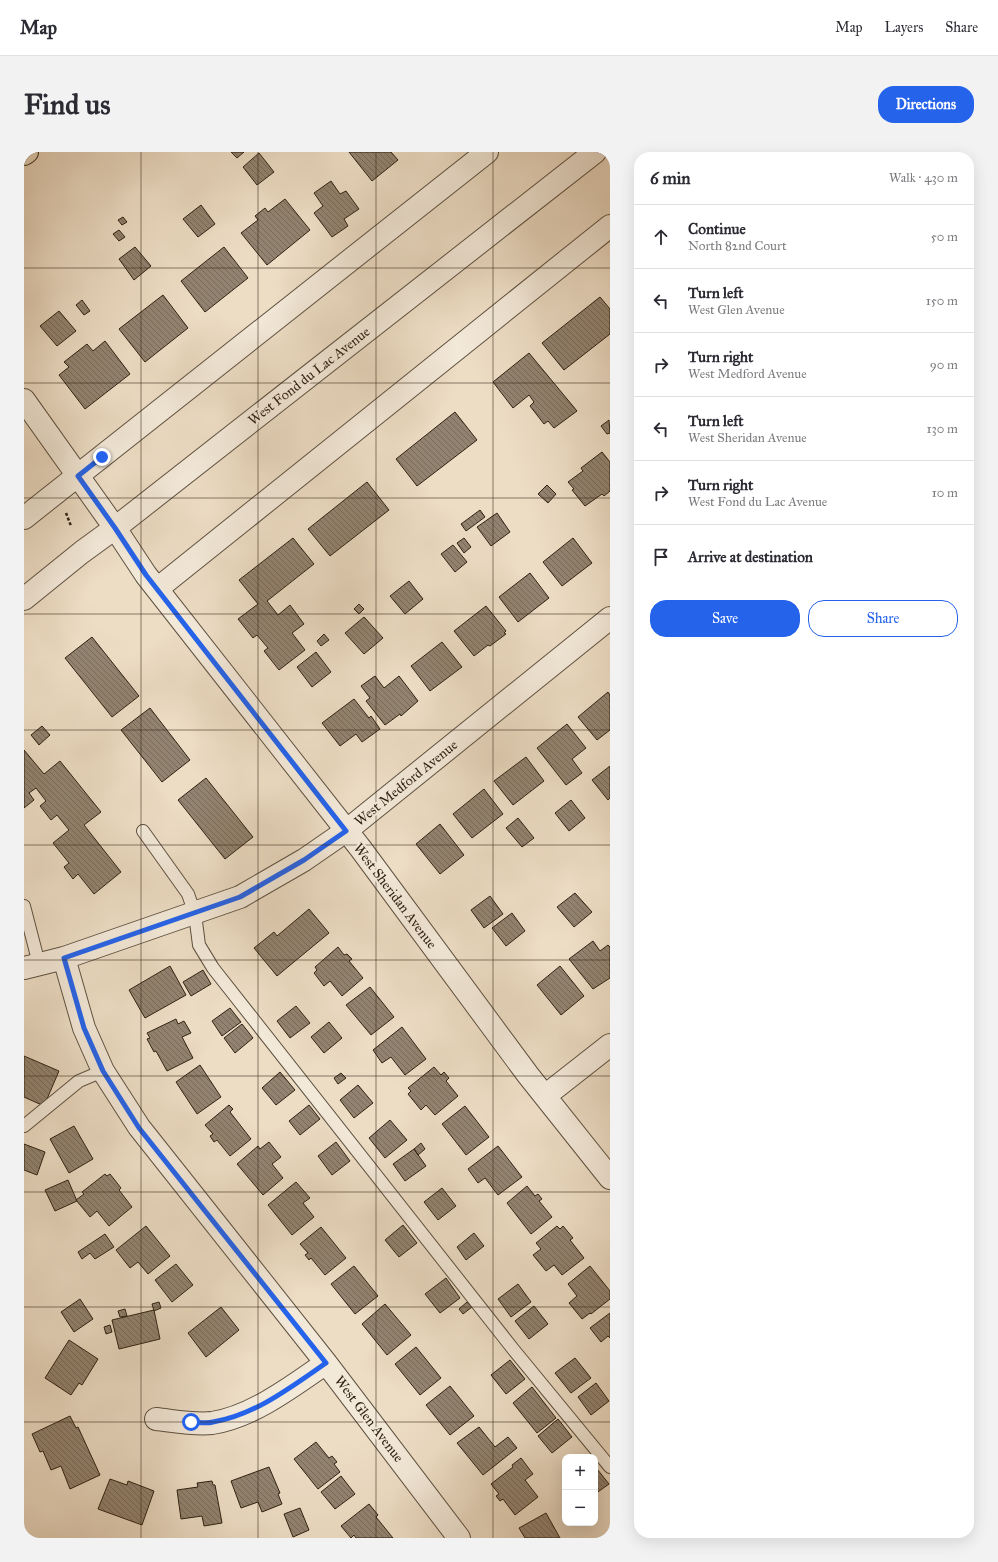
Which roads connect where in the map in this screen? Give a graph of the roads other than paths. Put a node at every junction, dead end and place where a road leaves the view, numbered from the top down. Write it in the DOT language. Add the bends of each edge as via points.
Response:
graph roads {
  1 [pos="27,152"];
  2 [pos="487,152"];
  3 [pos="595,152"];
  4 [pos="24,154"];
  5 [pos="610,226"];
  6 [pos="24,400"];
  7 [pos="78,476"];
  8 [pos="24,518"];
  9 [pos="115,528"];
  10 [pos="157,589"];
  11 [pos="24,599"];
  12 [pos="610,618"];
  13 [pos="143,831"];
  14 [pos="346,831"];
  15 [pos="24,906"];
  16 [pos="195,914"];
  17 [pos="64,958"];
  18 [pos="31,966"];
  19 [pos="610,1045"];
  20 [pos="103,1071"];
  21 [pos="545,1096"];
  22 [pos="24,1126"];
  23 [pos="610,1178"];
  24 [pos="326,1363"];
  25 [pos="156,1419"];
  26 [pos="610,1467"];
  27 [pos="460,1538"];
  1 -- 4 [label="highway"];
  2 -- 7 [label="street"];
  3 -- 9 [label="street, West Fond du Lac Avenue"];
  5 -- 10 [label="street"];
  6 -- 7 [label="street, West Sheridan Avenue"];
  7 -- 8 [label="street"];
  7 -- 9 [label="street, West Sheridan Avenue"];
  9 -- 10 [label="street, West Sheridan Avenue"];
  9 -- 11 [label="street, West Fond du Lac Avenue"];
  10 -- 14 [label="street, West Sheridan Avenue"];
  12 -- 14 [label="street, West Medford Avenue"];
  13 -- 16 [label="lane" via="188,894"];
  14 -- 16 [label="street, West Medford Avenue" via="304,860 240,897"];
  14 -- 21 [label="street, West Sheridan Avenue"];
  15 -- 18 [label="lane"];
  16 -- 17 [label="street, West Medford Avenue"];
  16 -- 26 [label="lane" via="199,945 213,968"];
  17 -- 18 [label="street, West Medford Avenue"];
  17 -- 20 [label="street, West Glen Avenue" via="84,1028"];
  19 -- 21 [label="street"];
  20 -- 22 [label="lane" via="79,1081"];
  20 -- 24 [label="street, West Glen Avenue" via="139,1128"];
  21 -- 23 [label="street, West Sheridan Avenue"];
  24 -- 25 [label="street" via="278,1396 233,1417 211,1423"];
  24 -- 27 [label="street, West Glen Avenue"];
}
